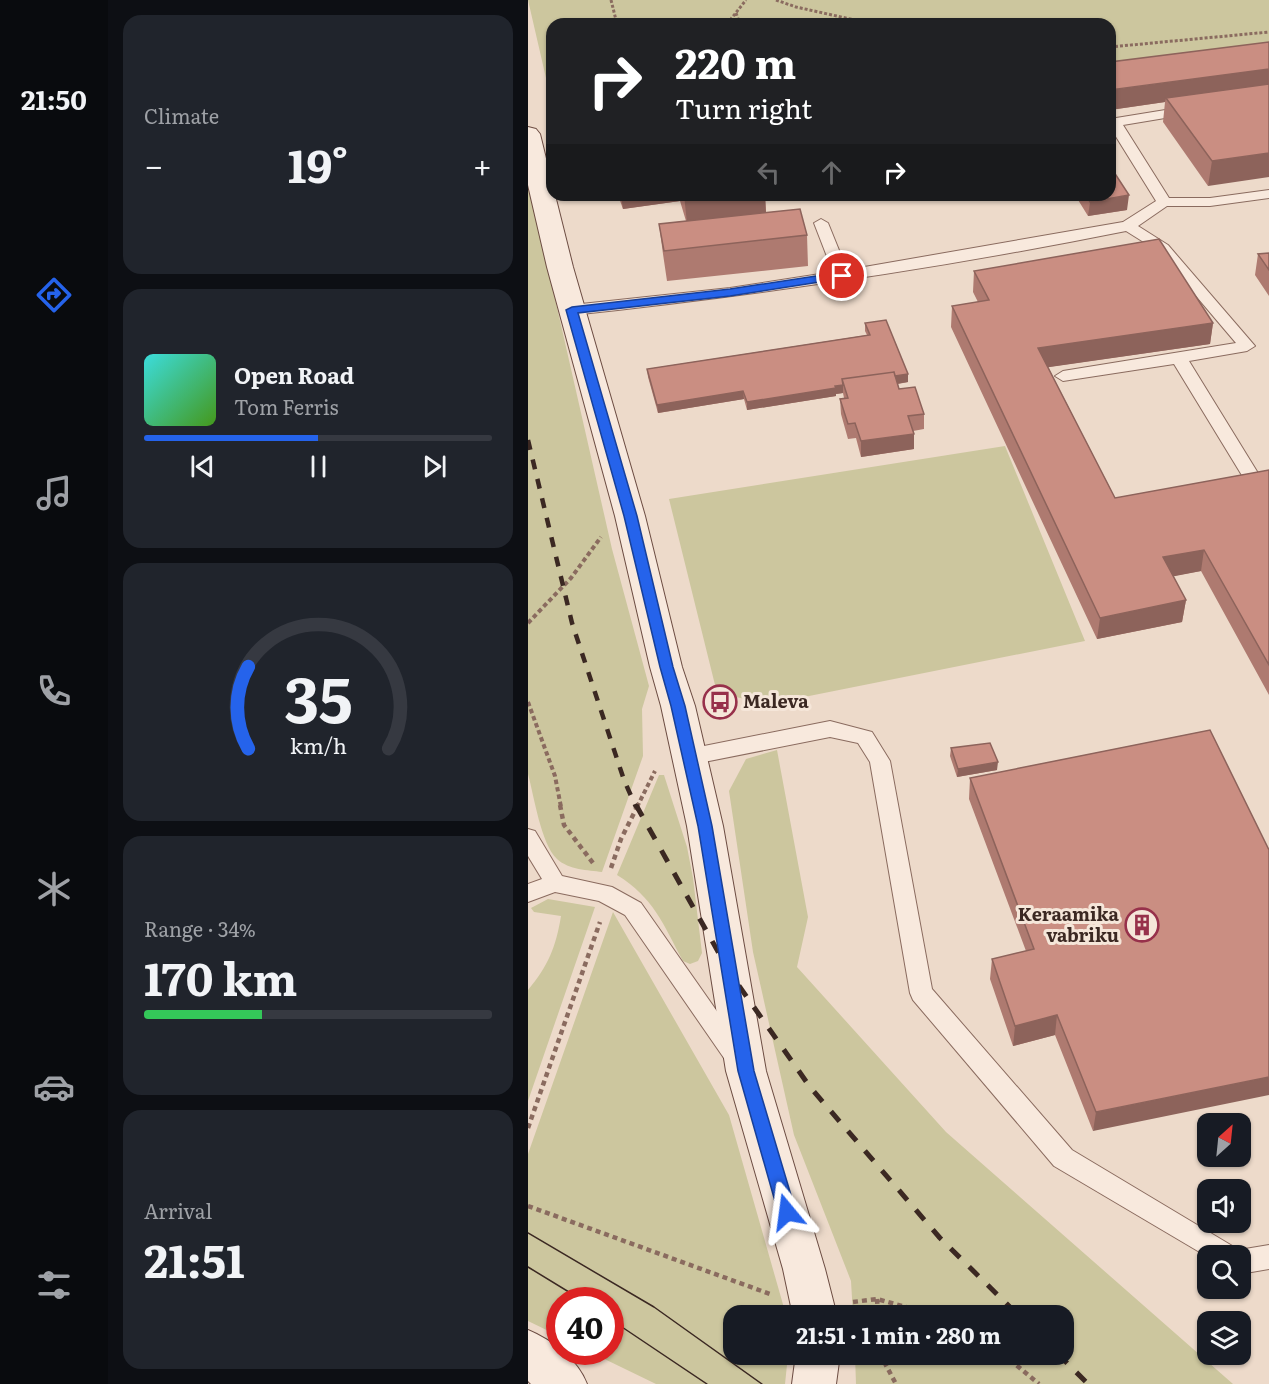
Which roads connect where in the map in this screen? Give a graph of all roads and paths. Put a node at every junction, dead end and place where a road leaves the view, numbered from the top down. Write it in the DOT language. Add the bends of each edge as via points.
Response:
graph roads {
  1 [pos="611,0"];
  2 [pos="746,0"];
  3 [pos="777,0"];
  4 [pos="736,13"];
  5 [pos="616,18"];
  6 [pos="732,18"];
  7 [pos="738,18"];
  8 [pos="849,18"];
  9 [pos="1269,32"];
  10 [pos="1116,46"];
  11 [pos="1202,108"];
  12 [pos="1116,122"];
  13 [pos="1116,125"];
  14 [pos="528,134"];
  15 [pos="544,162"];
  16 [pos="1269,194"];
  17 [pos="551,201"];
  18 [pos="1164,201"];
  19 [pos="821,223"];
  20 [pos="1128,226"];
  21 [pos="842,276"];
  22 [pos="572,310"];
  23 [pos="1179,358"];
  24 [pos="1063,376"];
  25 [pos="1252,478"];
  26 [pos="630,516"];
  27 [pos="528,623"];
  28 [pos="528,702"];
  29 [pos="689,757"];
  30 [pos="528,837"];
  31 [pos="600,872"];
  32 [pos="555,883"];
  33 [pos="528,893"];
  34 [pos="746,1071"];
  35 [pos="528,1206"];
  36 [pos="1210,1245"];
  37 [pos="1269,1257"];
  38 [pos="1251,1260"];
  39 [pos="877,1299"];
  40 [pos="797,1305"];
  41 [pos="812,1305"];
  42 [pos="846,1305"];
  43 [pos="877,1305"];
  44 [pos="899,1305"];
  45 [pos="528,1352"];
  46 [pos="817,1365"];
  47 [pos="886,1365"];
  48 [pos="1016,1365"];
  49 [pos="528,1379"];
  50 [pos="541,1384"];
  51 [pos="565,1384"];
  52 [pos="814,1384"];
  53 [pos="896,1384"];
  54 [pos="1039,1384"];
  1 -- 5 [label="path"];
  2 -- 4 [label="path"];
  3 -- 8 [label="path"];
  4 -- 6 [label="path"];
  4 -- 7 [label="path"];
  9 -- 10 [label="path"];
  11 -- 12 [label="lane"];
  13 -- 18 [label="lane"];
  14 -- 15 [label="street"];
  16 -- 18 [label="lane" via="1210,202"];
  17 -- 22 [label="street"];
  18 -- 20 [label="lane"];
  19 -- 21 [label="lane"];
  20 -- 21 [label="lane"];
  20 -- 23 [label="lane" via="1163,248 1247,346"];
  21 -- 22 [label="lane"];
  22 -- 26 [label="street"];
  23 -- 24 [label="lane"];
  23 -- 25 [label="lane"];
  26 -- 27 [label="path" via="600,538 576,573 538,608"];
  26 -- 29 [label="street"];
  28 -- 31 [label="path" via="555,776 564,825"];
  29 -- 34 [label="street" via="705,826"];
  29 -- 36 [label="lane" via="830,729 865,737 880,760 921,993 1063,1158"];
  30 -- 32 [label="lane"];
  32 -- 33 [label="lane"];
  32 -- 34 [label="lane" via="604,893 633,909"];
  34 -- 41 [label="street"];
  35 -- 40 [label="path"];
  37 -- 38 [label="lane"];
  39 -- 42 [label="path"];
  39 -- 43 [label="path"];
  39 -- 44 [label="path"];
  45 -- 51 [label="street"];
  46 -- 52 [label="street"];
  47 -- 53 [label="path"];
  48 -- 54 [label="path"];
  49 -- 50 [label="street"];
}
